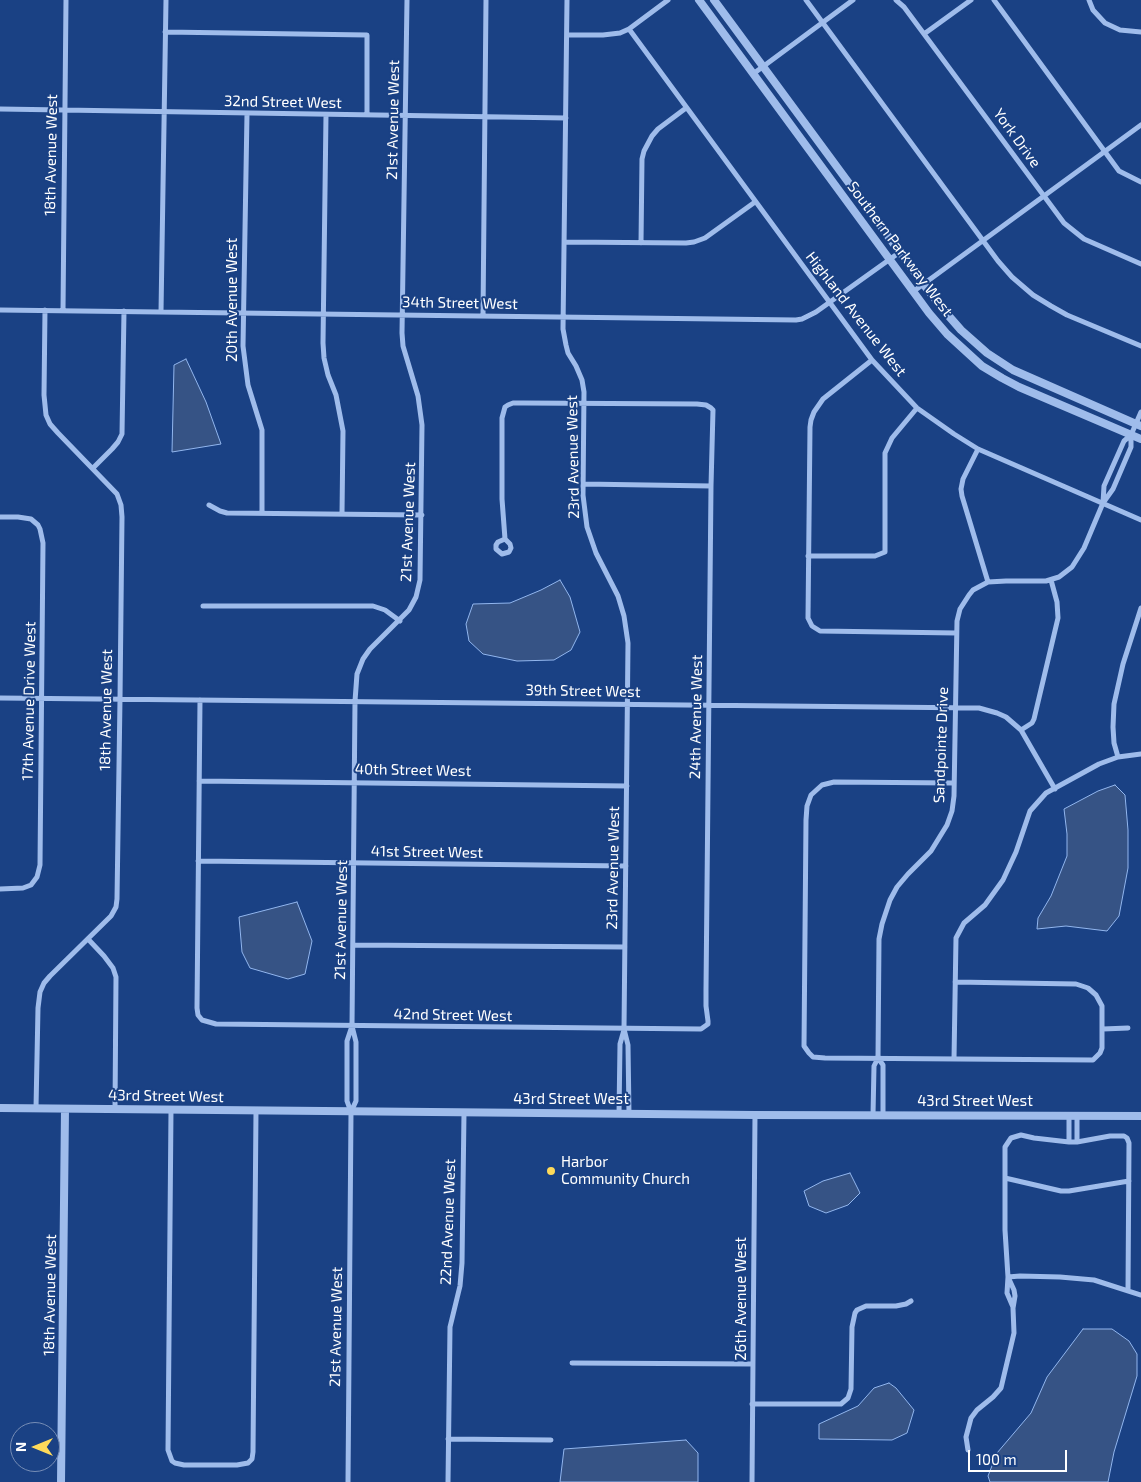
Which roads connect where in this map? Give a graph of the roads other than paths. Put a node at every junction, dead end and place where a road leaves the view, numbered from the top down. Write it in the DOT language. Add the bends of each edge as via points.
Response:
graph roads {
  1 [pos="66,0"];
  2 [pos="166,0"];
  3 [pos="407,0"];
  4 [pos="486,0"];
  5 [pos="567,0"];
  6 [pos="668,0"];
  7 [pos="699,0"];
  8 [pos="714,0"];
  9 [pos="806,0"];
  10 [pos="852,0"];
  11 [pos="896,0"];
  12 [pos="971,0"];
  13 [pos="994,0"];
  14 [pos="1089,0"];
  15 [pos="822,22"];
  16 [pos="629,29"];
  17 [pos="165,32"];
  18 [pos="1141,32"];
  19 [pos="567,34"];
  20 [pos="924,34"];
  21 [pos="763,66"];
  22 [pos="753,74"];
  23 [pos="686,108"];
  24 [pos="0,109"];
  25 [pos="65,110"];
  26 [pos="164,112"];
  27 [pos="247,114"];
  28 [pos="326,115"];
  29 [pos="367,115"];
  30 [pos="406,115"];
  31 [pos="485,116"];
  32 [pos="566,118"];
  33 [pos="1141,125"];
  34 [pos="1104,152"];
  35 [pos="1141,182"];
  36 [pos="1045,196"];
  37 [pos="755,202"];
  38 [pos="984,241"];
  39 [pos="565,242"];
  40 [pos="641,243"];
  41 [pos="900,252"];
  42 [pos="890,259"];
  43 [pos="1141,264"];
  44 [pos="924,285"];
  45 [pos="914,291"];
  46 [pos="830,302"];
  47 [pos="0,310"];
  48 [pos="45,310"];
  49 [pos="63,311"];
  50 [pos="124,311"];
  51 [pos="161,312"];
  52 [pos="243,313"];
  53 [pos="323,315"];
  54 [pos="403,315"];
  55 [pos="483,316"];
  56 [pos="564,317"];
  57 [pos="1141,346"];
  58 [pos="872,360"];
  59 [pos="584,404"];
  60 [pos="917,408"];
  61 [pos="1141,412"];
  62 [pos="1138,425"];
  63 [pos="1131,435"];
  64 [pos="1141,439"];
  65 [pos="978,449"];
  66 [pos="93,468"];
  67 [pos="583,484"];
  68 [pos="711,486"];
  69 [pos="1103,504"];
  70 [pos="209,505"];
  71 [pos="262,513"];
  72 [pos="342,514"];
  73 [pos="422,515"];
  74 [pos="0,517"];
  75 [pos="1141,520"];
  76 [pos="505,539"];
  77 [pos="808,556"];
  78 [pos="1051,580"];
  79 [pos="988,582"];
  80 [pos="203,606"];
  81 [pos="1141,608"];
  82 [pos="400,621"];
  83 [pos="956,633"];
  84 [pos="0,698"];
  85 [pos="41,698"];
  86 [pos="120,699"];
  87 [pos="200,700"];
  88 [pos="355,701"];
  89 [pos="628,704"];
  90 [pos="709,706"];
  91 [pos="956,708"];
  92 [pos="1021,730"];
  93 [pos="1141,754"];
  94 [pos="1118,757"];
  95 [pos="199,781"];
  96 [pos="354,782"];
  97 [pos="954,783"];
  98 [pos="627,786"];
  99 [pos="1055,789"];
  100 [pos="198,861"];
  101 [pos="354,864"];
  102 [pos="626,866"];
  103 [pos="0,890"];
  104 [pos="88,939"];
  105 [pos="353,945"];
  106 [pos="625,947"];
  107 [pos="955,982"];
  108 [pos="352,1026"];
  109 [pos="705,1026"];
  110 [pos="1128,1028"];
  111 [pos="624,1029"];
  112 [pos="1103,1029"];
  113 [pos="878,1058"];
  114 [pos="954,1059"];
  115 [pos="0,1108"];
  116 [pos="36,1108"];
  117 [pos="65,1109"];
  118 [pos="115,1109"];
  119 [pos="171,1110"];
  120 [pos="256,1111"];
  121 [pos="351,1112"];
  122 [pos="464,1112"];
  123 [pos="619,1114"];
  124 [pos="629,1114"];
  125 [pos="873,1115"];
  126 [pos="884,1115"];
  127 [pos="1073,1115"];
  128 [pos="755,1116"];
  129 [pos="1141,1116"];
  130 [pos="1069,1142"];
  131 [pos="1078,1142"];
  132 [pos="1005,1178"];
  133 [pos="1128,1181"];
  134 [pos="1008,1277"];
  135 [pos="1128,1290"];
  136 [pos="1141,1295"];
  137 [pos="911,1302"];
  138 [pos="572,1363"];
  139 [pos="753,1364"];
  140 [pos="752,1404"];
  141 [pos="448,1439"];
  142 [pos="551,1440"];
  143 [pos="968,1450"];
  144 [pos="61,1482"];
  145 [pos="348,1482"];
  146 [pos="448,1482"];
  147 [pos="752,1482"];
  1 -- 25 [label="street, 18th Avenue West"];
  2 -- 17 [label="street"];
  3 -- 30 [label="street, 21st Avenue West"];
  4 -- 31 [label="street"];
  5 -- 19 [label="street, 23rd Avenue West"];
  6 -- 16 [label="street"];
  7 -- 22 [label="street, Southern Parkway West"];
  8 -- 21 [label="street, Southern Parkway West"];
  9 -- 15 [label="street"];
  10 -- 15 [label="street"];
  11 -- 20 [label="street, York Drive"];
  12 -- 20 [label="street"];
  13 -- 34 [label="street"];
  14 -- 18 [label="street" via="1105,23 1120,30"];
  15 -- 21 [label="street"];
  15 -- 38 [label="street"];
  16 -- 19 [label="street" via="613,35"];
  16 -- 23 [label="street, Highland Avenue West"];
  17 -- 26 [label="street"];
  17 -- 29 [label="street" via="367,35"];
  19 -- 32 [label="street, 23rd Avenue West"];
  20 -- 36 [label="street, York Drive"];
  21 -- 22 [label="street"];
  21 -- 41 [label="street, Southern Parkway West"];
  22 -- 42 [label="street, Southern Parkway West"];
  23 -- 37 [label="street, Highland Avenue West"];
  23 -- 40 [label="street" via="658,128 644,151"];
  24 -- 25 [label="street, 32nd Street West"];
  25 -- 26 [label="street, 32nd Street West"];
  25 -- 49 [label="street, 18th Avenue West"];
  26 -- 27 [label="street, 32nd Street West"];
  26 -- 51 [label="street"];
  27 -- 28 [label="street, 32nd Street West"];
  27 -- 52 [label="street, 20th Avenue West"];
  28 -- 29 [label="street, 32nd Street West"];
  28 -- 53 [label="street"];
  29 -- 30 [label="street, 32nd Street West"];
  30 -- 31 [label="street, 32nd Street West"];
  30 -- 54 [label="street, 21st Avenue West"];
  31 -- 32 [label="street, 32nd Street West"];
  31 -- 55 [label="street"];
  32 -- 39 [label="street, 23rd Avenue West"];
  33 -- 34 [label="street"];
  34 -- 35 [label="street" via="1119,171"];
  34 -- 36 [label="street"];
  36 -- 38 [label="street"];
  36 -- 43 [label="street, York Drive" via="1064,223 1084,239"];
  37 -- 40 [label="street" via="705,238 686,243"];
  37 -- 46 [label="street, Highland Avenue West"];
  38 -- 44 [label="street"];
  38 -- 57 [label="street" via="1012,276 1041,301"];
  39 -- 40 [label="street"];
  39 -- 56 [label="street, 23rd Avenue West"];
  41 -- 42 [label="street, 34th Street West"];
  41 -- 44 [label="street, Southern Parkway West"];
  42 -- 45 [label="street, Southern Parkway West"];
  42 -- 46 [label="street, 34th Street West"];
  44 -- 45 [label="street"];
  44 -- 62 [label="street, Southern Parkway West" via="961,330 996,360 1020,374"];
  45 -- 63 [label="street, Southern Parkway West" via="947,334 990,371 1018,387"];
  46 -- 56 [label="street, 34th Street West" via="810,316 796,320"];
  46 -- 58 [label="street, Highland Avenue West"];
  47 -- 48 [label="street, 34th Street West"];
  48 -- 49 [label="street, 34th Street West"];
  48 -- 66 [label="street, 18th Avenue West" via="46,416"];
  49 -- 50 [label="street, 34th Street West"];
  50 -- 51 [label="street, 34th Street West"];
  50 -- 66 [label="street" via="122,434 112,450"];
  51 -- 52 [label="street, 34th Street West"];
  52 -- 53 [label="street, 34th Street West"];
  52 -- 71 [label="street, 20th Avenue West" via="246,373 262,430"];
  53 -- 54 [label="street, 34th Street West"];
  53 -- 72 [label="street" via="324,358 343,431"];
  54 -- 55 [label="street, 34th Street West"];
  54 -- 73 [label="street, 21st Avenue West" via="403,346 416,386 422,425"];
  55 -- 56 [label="street, 34th Street West"];
  56 -- 59 [label="street, 23rd Avenue West" via="566,345 582,380"];
  58 -- 60 [label="street, Highland Avenue West"];
  58 -- 77 [label="street" via="823,399 811,420"];
  59 -- 67 [label="street, 23rd Avenue West"];
  59 -- 68 [label="street, 24th Avenue West" via="697,404 711,408 714,416"];
  59 -- 76 [label="street" via="513,403 505,407 502,418"];
  60 -- 65 [label="street, Highland Avenue West"];
  60 -- 77 [label="street" via="892,438 885,454 885,552 876,556"];
  61 -- 62 [label="street"];
  62 -- 63 [label="street"];
  63 -- 64 [label="street, Southern Parkway West"];
  63 -- 69 [label="street" via="1131,447 1114,489"];
  63 -- 69 [label="street" via="1124,441 1104,486"];
  65 -- 69 [label="street, Highland Avenue West"];
  65 -- 79 [label="street" via="964,475 961,489"];
  66 -- 86 [label="street, 18th Avenue West" via="117,494 121,505"];
  67 -- 68 [label="street"];
  67 -- 89 [label="street, 23rd Avenue West" via="590,539 618,596 624,616 628,642"];
  68 -- 90 [label="street, 24th Avenue West"];
  69 -- 75 [label="street, Highland Avenue West"];
  69 -- 78 [label="street" via="1079,559 1066,573"];
  70 -- 71 [label="street" via="220,511"];
  71 -- 72 [label="street"];
  72 -- 73 [label="street"];
  73 -- 82 [label="street, 21st Avenue West" via="420,585 409,610"];
  74 -- 85 [label="street, 17th Avenue Drive West" via="31,519 42,533"];
  77 -- 83 [label="street" via="808,618 820,631"];
  78 -- 79 [label="street"];
  78 -- 92 [label="street" via="1058,618 1034,718"];
  79 -- 83 [label="street, Sandpointe Drive" via="973,590 963,603"];
  80 -- 82 [label="street" via="373,606"];
  81 -- 94 [label="street" via="1114,704 1114,743"];
  82 -- 88 [label="street, 21st Avenue West" via="370,648 363,659 357,674"];
  83 -- 91 [label="street, Sandpointe Drive"];
  84 -- 85 [label="street, 39th Street West"];
  85 -- 86 [label="street, 39th Street West"];
  85 -- 103 [label="street, 17th Avenue Drive West" via="40,865 34,882 26,888"];
  86 -- 87 [label="street, 39th Street West"];
  86 -- 104 [label="street, 18th Avenue West" via="116,907"];
  87 -- 88 [label="street, 39th Street West"];
  87 -- 95 [label="street"];
  88 -- 89 [label="street, 39th Street West"];
  88 -- 96 [label="street, 21st Avenue West"];
  89 -- 90 [label="street, 39th Street West"];
  89 -- 98 [label="street, 23rd Avenue West"];
  90 -- 91 [label="street, 39th Street West"];
  90 -- 109 [label="street, 24th Avenue West" via="708,1024"];
  91 -- 92 [label="street, 39th Street West" via="997,713"];
  91 -- 97 [label="street, Sandpointe Drive"];
  92 -- 99 [label="street, 39th Street West"];
  93 -- 94 [label="street"];
  94 -- 99 [label="street"];
  95 -- 96 [label="street, 40th Street West"];
  95 -- 100 [label="street"];
  96 -- 98 [label="street, 40th Street West"];
  96 -- 101 [label="street, 21st Avenue West"];
  97 -- 113 [label="street, Sandpointe Drive" via="952,811 947,825 931,851 897,887 884,916 879,939"];
  97 -- 113 [label="street" via="834,782 822,785 809,798 806,820 804,1043 813,1057"];
  98 -- 102 [label="street, 23rd Avenue West"];
  99 -- 107 [label="street" via="1046,793 1030,811 1008,870 980,910 958,932"];
  100 -- 101 [label="street, 41st Street West"];
  100 -- 108 [label="street, 42nd Street West" via="197,1008 202,1020 216,1024"];
  101 -- 102 [label="street, 41st Street West"];
  101 -- 105 [label="street, 21st Avenue West"];
  102 -- 106 [label="street, 23rd Avenue West"];
  104 -- 116 [label="street, 18th Avenue West" via="50,976 40,992"];
  104 -- 118 [label="street" via="113,968 116,978"];
  105 -- 106 [label="street"];
  105 -- 108 [label="street, 21st Avenue West"];
  106 -- 111 [label="street, 23rd Avenue West"];
  107 -- 112 [label="street" via="1076,984 1096,995 1102,1006"];
  107 -- 114 [label="street"];
  108 -- 111 [label="street, 42nd Street West"];
  108 -- 121 [label="street, 21st Avenue West" via="347,1041 347,1100"];
  108 -- 121 [label="street, 21st Avenue West" via="356,1042 356,1100"];
  109 -- 111 [label="street, 42nd Street West" via="701,1029"];
  110 -- 112 [label="street"];
  111 -- 123 [label="street, 23rd Avenue West" via="620,1044"];
  111 -- 124 [label="street, 23rd Avenue West" via="628,1044"];
  112 -- 114 [label="street" via="1102,1048 1093,1060"];
  113 -- 114 [label="street"];
  113 -- 125 [label="street, Sandpointe Drive" via="874,1066"];
  113 -- 126 [label="street, Sandpointe Drive" via="883,1065"];
  115 -- 116 [label="street, 43rd Street West"];
  116 -- 117 [label="street, 43rd Street West"];
  117 -- 118 [label="street, 43rd Street West"];
  117 -- 144 [label="street, 18th Avenue West"];
  118 -- 119 [label="street, 43rd Street West"];
  119 -- 120 [label="street, 43rd Street West"];
  119 -- 120 [label="street" via="168,1450 172,1461 184,1465 248,1463 254,1452"];
  120 -- 121 [label="street, 43rd Street West"];
  121 -- 122 [label="street, 43rd Street West"];
  121 -- 145 [label="street, 21st Avenue West"];
  122 -- 123 [label="street, 43rd Street West"];
  122 -- 141 [label="street, 22nd Avenue West" via="462,1263 450,1327"];
  123 -- 124 [label="street, 43rd Street West"];
  124 -- 128 [label="street, 43rd Street West"];
  125 -- 126 [label="street, 43rd Street West"];
  125 -- 128 [label="street, 43rd Street West"];
  126 -- 127 [label="street, 43rd Street West"];
  127 -- 129 [label="street, 43rd Street West"];
  127 -- 130 [label="street"];
  127 -- 131 [label="street"];
  128 -- 139 [label="street, 26th Avenue West"];
  130 -- 131 [label="street"];
  130 -- 132 [label="street" via="1014,1136 1005,1147"];
  131 -- 133 [label="street" via="1110,1136 1127,1138"];
  132 -- 133 [label="street" via="1061,1191"];
  132 -- 134 [label="street"];
  133 -- 135 [label="street"];
  134 -- 135 [label="street" via="1077,1278"];
  134 -- 143 [label="street" via="1007,1294 1013,1308 1014,1333 1004,1380 997,1393 971,1418 966,1437"];
  135 -- 136 [label="street"];
  137 -- 140 [label="street" via="866,1306 857,1310 853,1319 851,1389 841,1404"];
  138 -- 139 [label="street"];
  139 -- 140 [label="street, 26th Avenue West"];
  140 -- 147 [label="street, 26th Avenue West"];
  141 -- 142 [label="street"];
  141 -- 146 [label="street, 22nd Avenue West"];
}
